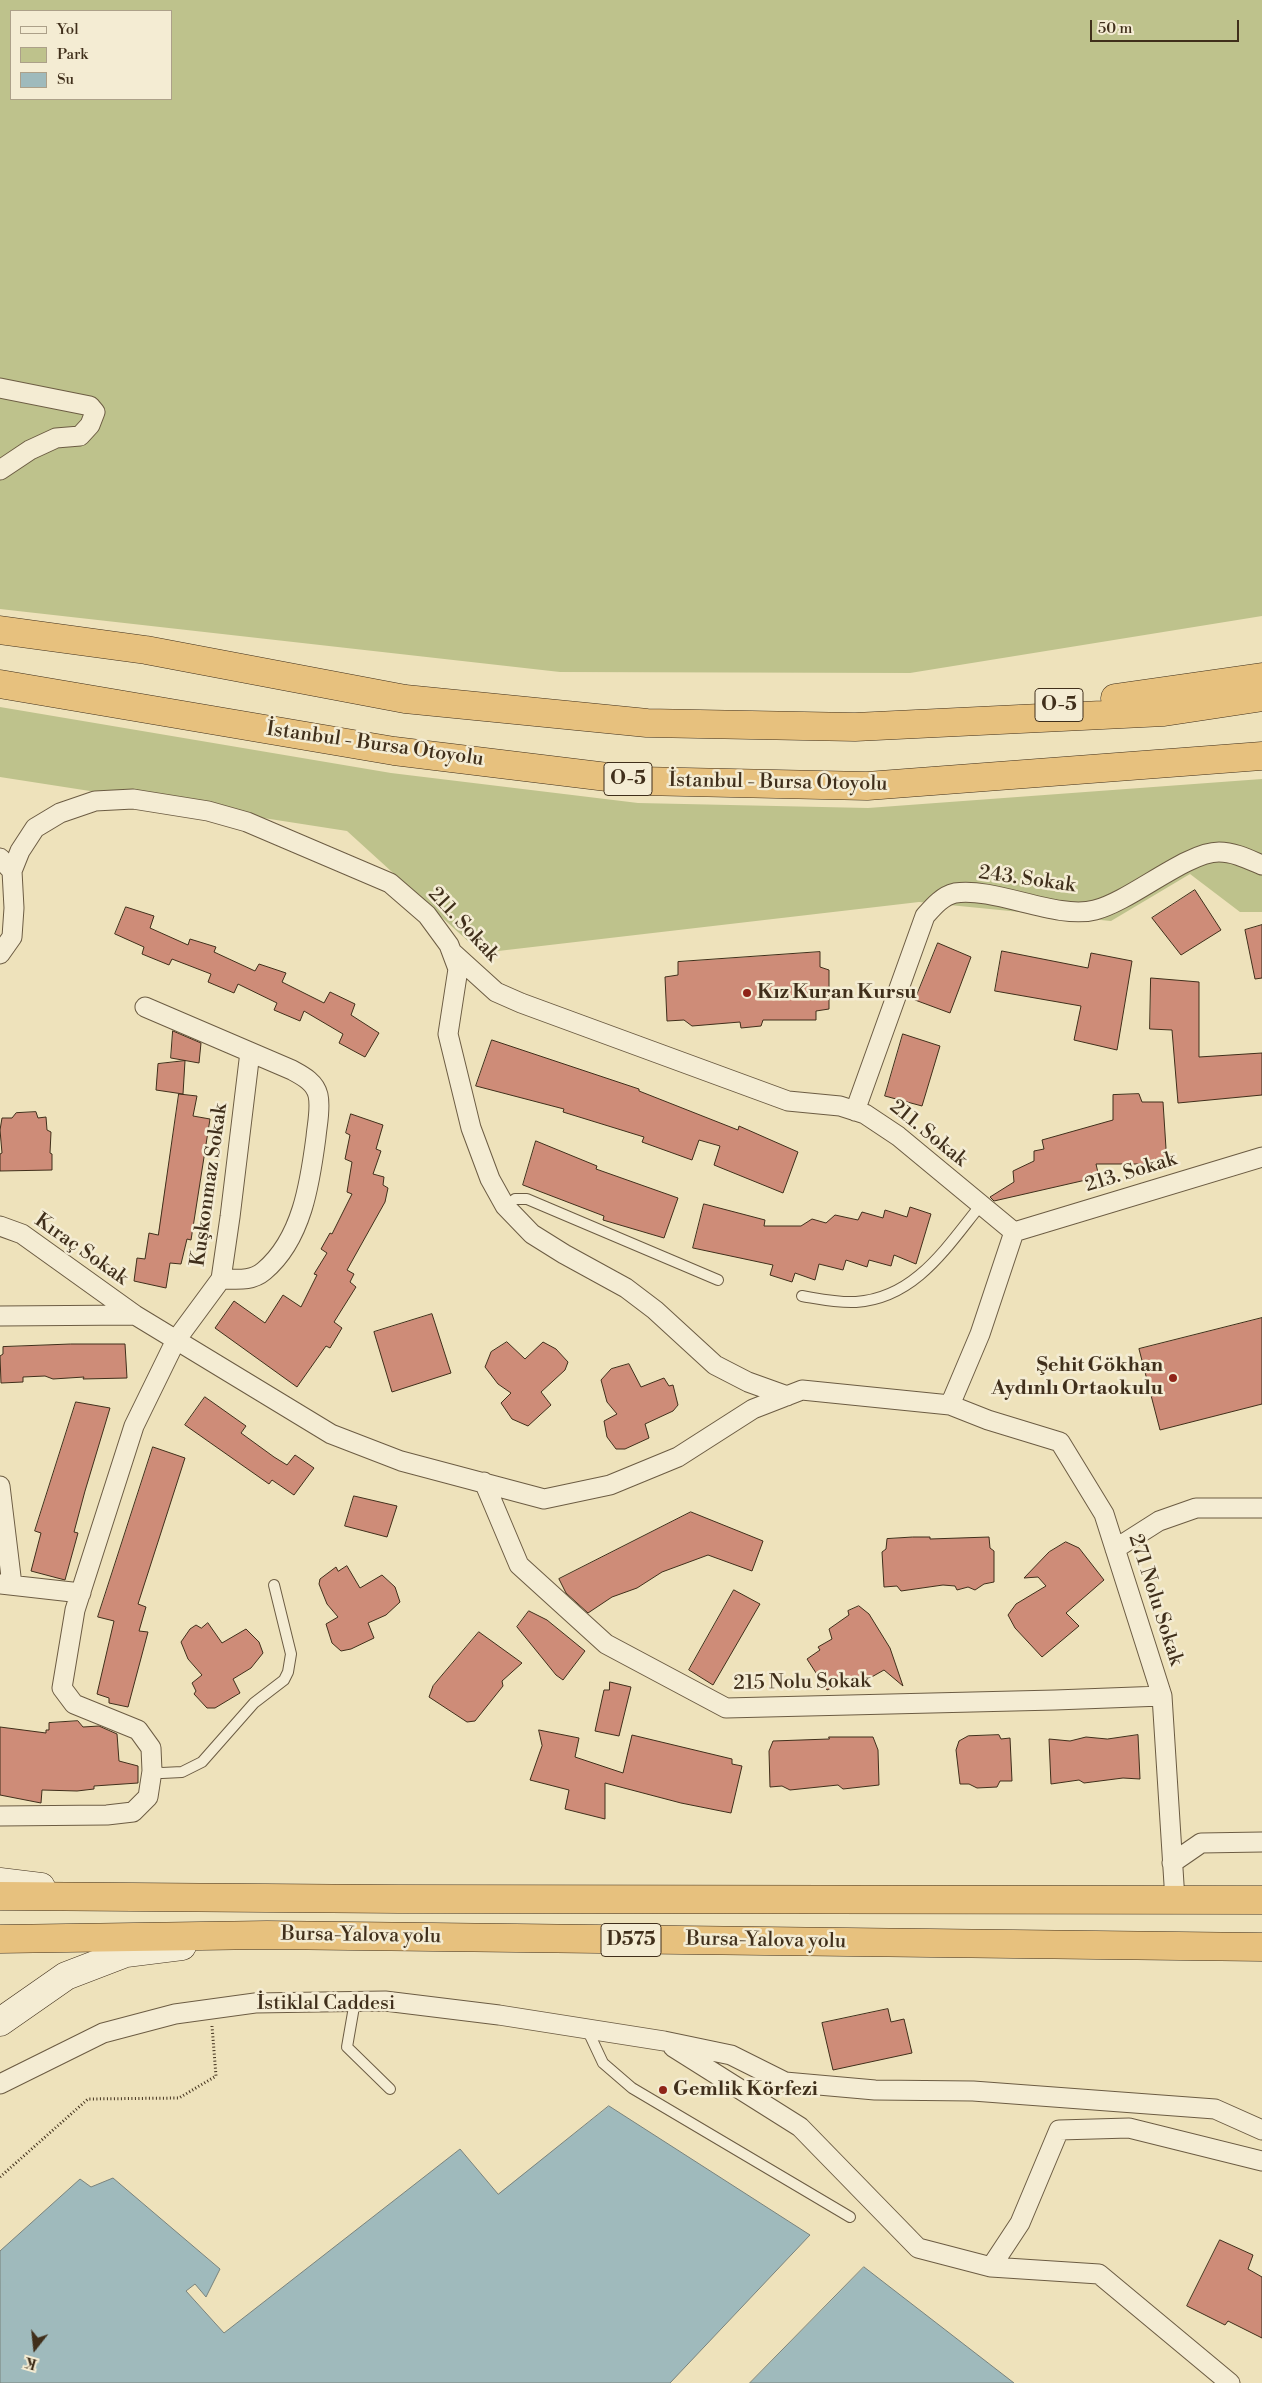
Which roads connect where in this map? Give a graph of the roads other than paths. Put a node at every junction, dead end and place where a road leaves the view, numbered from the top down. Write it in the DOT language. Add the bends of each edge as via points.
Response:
graph roads {
  1 [pos="0,388"];
  2 [pos="0,470"];
  3 [pos="0,630"];
  4 [pos="1262,677"];
  5 [pos="0,684"];
  6 [pos="1262,697"];
  7 [pos="855,727"];
  8 [pos="1262,756"];
  9 [pos="6,864"];
  10 [pos="1262,866"];
  11 [pos="452,952"];
  12 [pos="0,954"];
  13 [pos="145,1007"];
  14 [pos="250,1052"];
  15 [pos="855,1111"];
  16 [pos="1262,1157"];
  17 [pos="505,1206"];
  18 [pos="980,1206"];
  19 [pos="0,1226"];
  20 [pos="1014,1232"];
  21 [pos="220,1279"];
  22 [pos="718,1280"];
  23 [pos="802,1296"];
  24 [pos="135,1315"];
  25 [pos="0,1316"];
  26 [pos="176,1340"];
  27 [pos="786,1396"];
  28 [pos="950,1404"];
  29 [pos="484,1482"];
  30 [pos="0,1486"];
  31 [pos="1262,1508"];
  32 [pos="1115,1549"];
  33 [pos="6,1584"];
  34 [pos="274,1585"];
  35 [pos="81,1593"];
  36 [pos="1162,1696"];
  37 [pos="152,1771"];
  38 [pos="0,1816"];
  39 [pos="1262,1842"];
  40 [pos="1172,1863"];
  41 [pos="0,1882"];
  42 [pos="0,1896"];
  43 [pos="107,1897"];
  44 [pos="1175,1900"];
  45 [pos="1262,1900"];
  46 [pos="267,1935"];
  47 [pos="0,1939"];
  48 [pos="1262,1947"];
  49 [pos="355,2001"];
  50 [pos="0,2022"];
  51 [pos="587,2029"];
  52 [pos="664,2042"];
  53 [pos="0,2084"];
  54 [pos="390,2089"];
  55 [pos="1262,2130"];
  56 [pos="1262,2161"];
  57 [pos="850,2217"];
  58 [pos="991,2268"];
  59 [pos="1230,2383"];
  1 -- 2 [label="street" via="90,406 95,412 90,425 80,436 56,438"];
  3 -- 7 [label="highway, O-5" via="146,650 405,699 647,723"];
  4 -- 7 [label="highway, O-5" via="1117,698"];
  5 -- 8 [label="highway, İstanbul - Bursa Otoyolu / O-5" via="394,751 640,781 867,786"];
  6 -- 7 [label="highway, O-5" via="1164,712"];
  9 -- 11 [label="street, 211. Sokak" via="20,851 35,828 60,813 95,802 133,799 208,811 256,825 390,883 427,915"];
  9 -- 12 [label="street, 211. Sokak" via="14,908 12,937"];
  10 -- 15 [label="street, 243. Sokak" via="1235,855 1208,854 1094,910 1074,911 982,894 955,894 939,901 925,916"];
  11 -- 15 [label="street, 211. Sokak" via="496,992 521,1003 788,1101 840,1106"];
  11 -- 17 [label="street" via="458,968 448,1034 471,1128 490,1179"];
  13 -- 14 [label="street"];
  14 -- 21 [label="street, Kuşkonmaz Sokak"];
  14 -- 21 [label="street" via="312,1082 318,1096 313,1159 303,1206 282,1250 264,1271 248,1280"];
  15 -- 18 [label="street, 211. Sokak" via="898,1136"];
  16 -- 20 [label="street, 213. Sokak"];
  17 -- 22 [label="lane" via="515,1199 532,1200"];
  17 -- 27 [label="street" via="532,1234 626,1288 714,1365"];
  18 -- 20 [label="street, 211. Sokak"];
  18 -- 23 [label="lane" via="924,1274 900,1290 855,1302"];
  19 -- 24 [label="street, Kıraç Sokak" via="22,1234"];
  20 -- 28 [label="street" via="980,1334"];
  21 -- 26 [label="street, Kuşkonmaz Sokak"];
  24 -- 25 [label="street"];
  24 -- 26 [label="street, Kıraç Sokak"];
  26 -- 29 [label="street, Kıraç Sokak" via="331,1434 401,1461"];
  26 -- 35 [label="street, Kuşkonmaz Sokak" via="134,1426"];
  27 -- 28 [label="street, 271 Nolu Sokak" via="802,1390"];
  27 -- 29 [label="street, 271 Nolu Sokak" via="753,1409 678,1457 610,1485 544,1499"];
  28 -- 32 [label="street, 271 Nolu Sokak" via="988,1420 1060,1442 1104,1514"];
  29 -- 36 [label="street, 215 Nolu Sokak" via="519,1565 606,1644 726,1708"];
  30 -- 33 [label="street"];
  31 -- 32 [label="street" via="1196,1508 1159,1521"];
  32 -- 36 [label="street, 271 Nolu Sokak"];
  33 -- 35 [label="street"];
  34 -- 37 [label="lane" via="291,1654 284,1680 254,1703 202,1762 182,1772"];
  35 -- 37 [label="street, Kuşkonmaz Sokak" via="62,1688 74,1704 138,1730 151,1748"];
  36 -- 40 [label="street, 271 Nolu Sokak"];
  37 -- 38 [label="street, Kuşkonmaz Sokak" via="148,1797 133,1812"];
  39 -- 40 [label="street" via="1201,1843"];
  40 -- 44 [label="street, 271 Nolu Sokak"];
  41 -- 43 [label="main road"];
  42 -- 43 [label="highway, Bursa-Yalova yolu / D575"];
  43 -- 44 [label="highway, Bursa-Yalova yolu / D575"];
  44 -- 45 [label="highway, Bursa-Yalova yolu / D575"];
  46 -- 47 [label="highway, Bursa-Yalova yolu / D575"];
  46 -- 48 [label="highway, Bursa-Yalova yolu / D575"];
  46 -- 50 [label="main road" via="126,1953 66,1976"];
  49 -- 51 [label="street, İstiklal Caddesi" via="385,2001"];
  49 -- 53 [label="street, İstiklal Caddesi" via="255,2003 175,2014 103,2033"];
  49 -- 54 [label="lane" via="347,2047"];
  51 -- 52 [label="street, İstiklal Caddesi"];
  51 -- 57 [label="lane" via="603,2063 632,2088"];
  52 -- 55 [label="street, İstiklal Caddesi" via="731,2055 785,2082 875,2090 973,2091 1215,2109"];
  52 -- 58 [label="street" via="800,2127 918,2248"];
  56 -- 58 [label="street" via="1130,2128 1059,2130 1020,2223"];
  58 -- 59 [label="street" via="1099,2274"];
}
